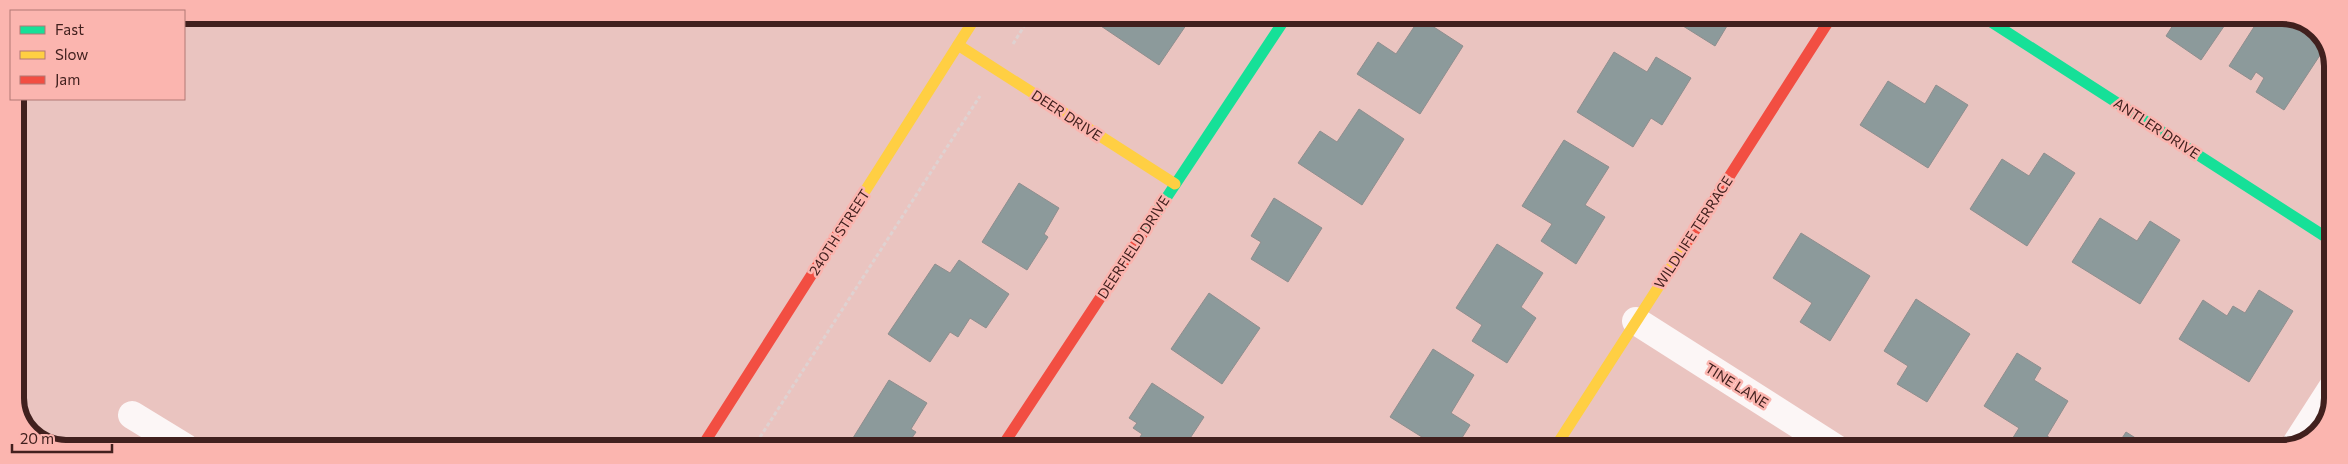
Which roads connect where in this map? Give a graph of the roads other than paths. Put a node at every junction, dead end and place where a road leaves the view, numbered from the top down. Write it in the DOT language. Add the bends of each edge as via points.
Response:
graph roads {
  1 [pos="972,24"];
  2 [pos="1282,24"];
  3 [pos="1827,24"];
  4 [pos="1994,24"];
  5 [pos="958,45"];
  6 [pos="1175,184"];
  7 [pos="2324,236"];
  8 [pos="1636,321"];
  9 [pos="2324,401"];
  10 [pos="132,415"];
  11 [pos="2301,436"];
  12 [pos="173,440"];
  13 [pos="706,440"];
  14 [pos="1006,440"];
  15 [pos="1560,440"];
  16 [pos="1823,440"];
  1 -- 5 [label="street, 240TH STREET"];
  2 -- 6 [label="street, DEERFIELD DRIVE"];
  3 -- 8 [label="street, WILDLIFE TERRACE"];
  4 -- 7 [label="street, ANTLER DRIVE"];
  5 -- 6 [label="street, DEER DRIVE"];
  5 -- 13 [label="street, 240TH STREET"];
  6 -- 14 [label="street, DEERFIELD DRIVE"];
  8 -- 15 [label="street, WILDLIFE TERRACE"];
  8 -- 16 [label="street, TINE LANE"];
  9 -- 11 [label="street"];
  10 -- 12 [label="street"];
}
